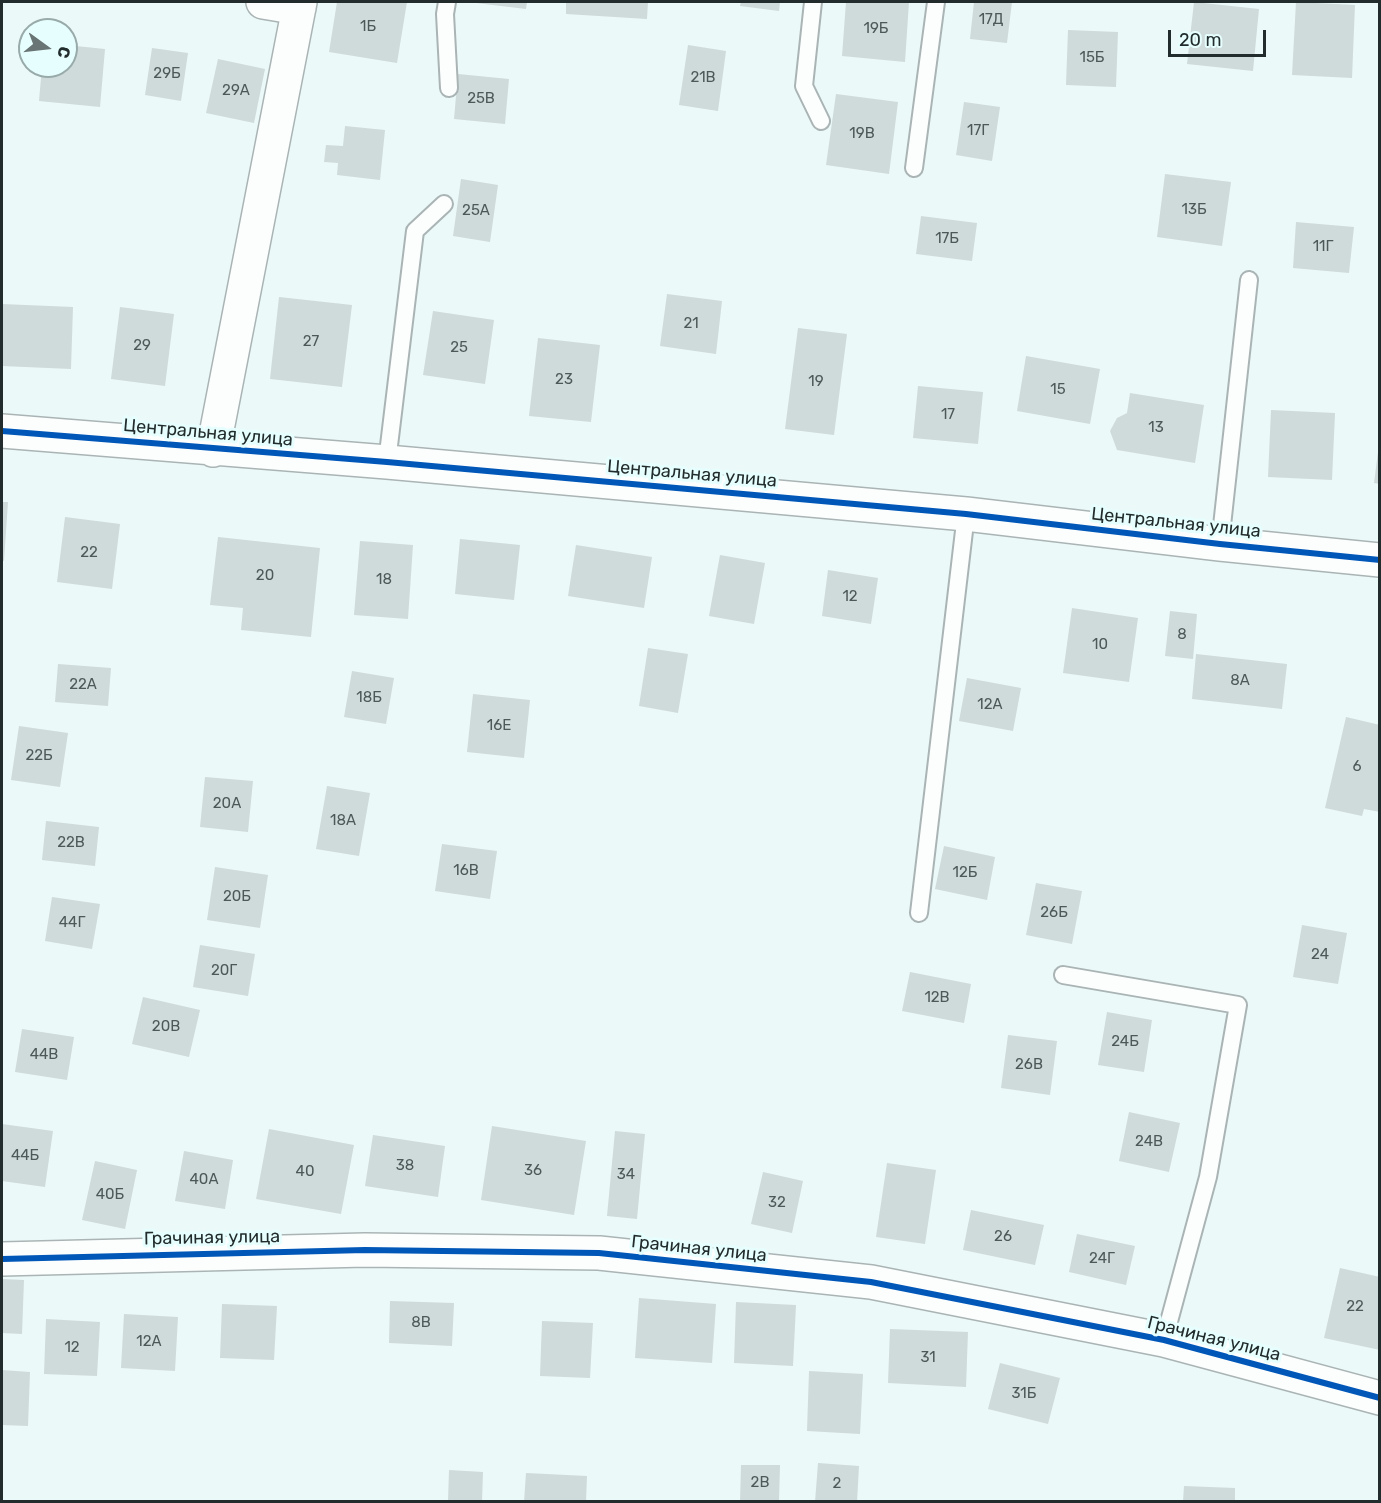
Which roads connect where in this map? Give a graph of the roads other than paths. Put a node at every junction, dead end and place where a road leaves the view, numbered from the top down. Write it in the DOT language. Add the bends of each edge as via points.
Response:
graph roads {
  1 [pos="263,2"];
  2 [pos="447,2"];
  3 [pos="813,2"];
  4 [pos="936,2"];
  5 [pos="299,5"];
  6 [pos="449,88"];
  7 [pos="821,121"];
  8 [pos="914,168"];
  9 [pos="444,204"];
  10 [pos="1249,280"];
  11 [pos="2,431"];
  12 [pos="213,450"];
  13 [pos="387,462"];
  14 [pos="966,514"];
  15 [pos="1220,544"];
  16 [pos="1380,560"];
  17 [pos="919,913"];
  18 [pos="1064,975"];
  19 [pos="2,1259"];
  20 [pos="1164,1340"];
  21 [pos="1380,1398"];
  1 -- 5 [label="street"];
  2 -- 6 [label="lane"];
  3 -- 7 [label="lane" via="804,86"];
  4 -- 8 [label="lane"];
  5 -- 12 [label="street"];
  9 -- 13 [label="lane" via="415,231"];
  10 -- 15 [label="lane"];
  11 -- 12 [label="street, Центральная улица"];
  12 -- 13 [label="street, Центральная улица"];
  13 -- 14 [label="street, Центральная улица"];
  14 -- 15 [label="street, Центральная улица"];
  14 -- 17 [label="lane"];
  15 -- 16 [label="street, Центральная улица"];
  18 -- 20 [label="lane" via="1238,1005 1208,1177"];
  19 -- 20 [label="street, Грачиная улица" via="365,1250 599,1253 871,1282"];
  20 -- 21 [label="street, Грачиная улица"];
}
